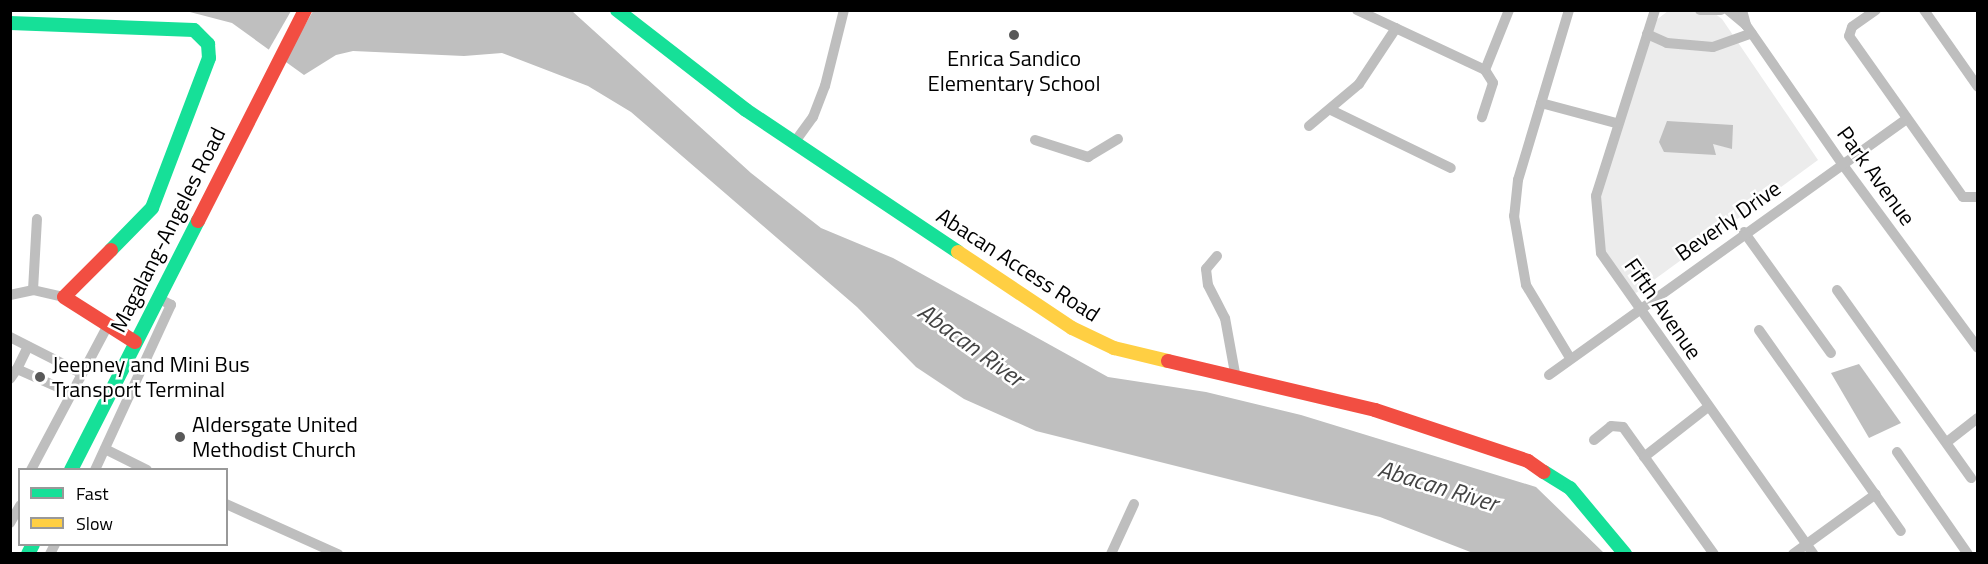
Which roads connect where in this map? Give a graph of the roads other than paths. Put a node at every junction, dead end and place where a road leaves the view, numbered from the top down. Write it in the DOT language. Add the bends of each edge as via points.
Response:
graph roads {
  1 [pos="305,10"];
  2 [pos="617,10"];
  3 [pos="844,10"];
  4 [pos="1357,10"];
  5 [pos="1509,10"];
  6 [pos="1569,10"];
  7 [pos="1663,10"];
  8 [pos="1700,10"];
  9 [pos="1721,10"];
  10 [pos="1728,10"];
  11 [pos="1742,10"];
  12 [pos="1876,10"];
  13 [pos="1924,10"];
  14 [pos="1654,16"];
  15 [pos="10,23"];
  16 [pos="1396,28"];
  17 [pos="1749,29"];
  18 [pos="1647,34"];
  19 [pos="1485,70"];
  20 [pos="1977,87"];
  21 [pos="1541,103"];
  22 [pos="1331,110"];
  23 [pos="1482,117"];
  24 [pos="1907,119"];
  25 [pos="1616,123"];
  26 [pos="1309,126"];
  27 [pos="1118,139"];
  28 [pos="1035,140"];
  29 [pos="794,142"];
  30 [pos="1843,165"];
  31 [pos="1451,168"];
  32 [pos="1977,197"];
  33 [pos="37,219"];
  34 [pos="1744,232"];
  35 [pos="1217,256"];
  36 [pos="33,290"];
  37 [pos="1837,290"];
  38 [pos="10,295"];
  39 [pos="64,297"];
  40 [pos="158,298"];
  41 [pos="1638,312"];
  42 [pos="107,327"];
  43 [pos="1759,330"];
  44 [pos="10,337"];
  45 [pos="135,342"];
  46 [pos="28,346"];
  47 [pos="1977,348"];
  48 [pos="1831,353"];
  49 [pos="1570,357"];
  50 [pos="17,369"];
  51 [pos="81,373"];
  52 [pos="1235,373"];
  53 [pos="1549,375"];
  54 [pos="10,379"];
  55 [pos="71,393"];
  56 [pos="1708,407"];
  57 [pos="1977,418"];
  58 [pos="1594,440"];
  59 [pos="1947,442"];
  60 [pos="105,449"];
  61 [pos="1897,452"];
  62 [pos="1644,457"];
  63 [pos="32,468"];
  64 [pos="72,468"];
  65 [pos="96,468"];
  66 [pos="143,468"];
  67 [pos="1971,478"];
  68 [pos="1876,494"];
  69 [pos="1134,504"];
  70 [pos="228,505"];
  71 [pos="18,509"];
  72 [pos="10,523"];
  73 [pos="1901,531"];
  74 [pos="1810,549"];
  75 [pos="338,554"];
  76 [pos="1111,554"];
  77 [pos="1625,554"];
  78 [pos="1714,554"];
  79 [pos="1793,554"];
  80 [pos="1968,554"];
  1 -- 40 [label="street, Magalang-Angeles Road"];
  2 -- 29 [label="street, Abacan Access Road"];
  3 -- 29 [label="street" via="825,86 813,117"];
  4 -- 16 [label="street"];
  5 -- 19 [label="street"];
  6 -- 21 [label="street"];
  7 -- 14 [label="street, Fifth Avenue"];
  8 -- 9 [label="street"];
  10 -- 17 [label="street, Park Avenue"];
  11 -- 17 [label="street, Park Avenue"];
  12 -- 24 [label="street" via="1852,27 1849,36"];
  13 -- 20 [label="street"];
  14 -- 18 [label="street, Fifth Avenue"];
  15 -- 39 [label="street" via="194,30 205,37 209,51 152,208"];
  16 -- 19 [label="street"];
  16 -- 22 [label="street" via="1373,67"];
  17 -- 18 [label="street" via="1713,46 1667,43"];
  17 -- 30 [label="street, Park Avenue"];
  18 -- 25 [label="street, Fifth Avenue"];
  19 -- 23 [label="street" via="1493,83"];
  21 -- 25 [label="street"];
  21 -- 49 [label="street" via="1518,180 1516,247 1526,285"];
  22 -- 26 [label="street"];
  22 -- 31 [label="street"];
  24 -- 30 [label="street, Beverly Drive"];
  24 -- 32 [label="street" via="1963,197"];
  25 -- 41 [label="street, Fifth Avenue" via="1596,196 1598,237 1615,280"];
  27 -- 28 [label="street" via="1088,158"];
  29 -- 52 [label="street, Abacan Access Road" via="1072,328 1114,348"];
  30 -- 34 [label="street, Beverly Drive"];
  30 -- 47 [label="street, Park Avenue"];
  33 -- 36 [label="street"];
  34 -- 41 [label="street, Beverly Drive"];
  34 -- 48 [label="street"];
  35 -- 52 [label="street" via="1206,269 1208,285 1225,318"];
  36 -- 38 [label="street"];
  36 -- 39 [label="street"];
  37 -- 59 [label="street"];
  39 -- 42 [label="street"];
  40 -- 45 [label="street, Magalang-Angeles Road"];
  40 -- 60 [label="street" via="171,305"];
  41 -- 49 [label="street, Beverly Drive"];
  41 -- 56 [label="street, Fifth Avenue"];
  42 -- 45 [label="street"];
  42 -- 51 [label="street"];
  43 -- 68 [label="street"];
  44 -- 46 [label="street"];
  45 -- 64 [label="street, Magalang-Angeles Road"];
  46 -- 50 [label="street"];
  46 -- 51 [label="street"];
  49 -- 53 [label="street, Beverly Drive"];
  50 -- 54 [label="street"];
  50 -- 55 [label="street"];
  51 -- 55 [label="street"];
  52 -- 77 [label="street, Abacan Access Road" via="1416,422 1528,461 1570,488"];
  55 -- 63 [label="street"];
  56 -- 62 [label="street"];
  56 -- 74 [label="street, Fifth Avenue"];
  57 -- 59 [label="street"];
  58 -- 62 [label="street" via="1611,426 1623,427"];
  59 -- 67 [label="street"];
  60 -- 65 [label="street"];
  60 -- 66 [label="street"];
  61 -- 80 [label="street"];
  62 -- 78 [label="street"];
  68 -- 73 [label="street"];
  68 -- 74 [label="street"];
  69 -- 76 [label="street"];
  70 -- 75 [label="street"];
  71 -- 72 [label="street"];
  74 -- 79 [label="street"];
}
